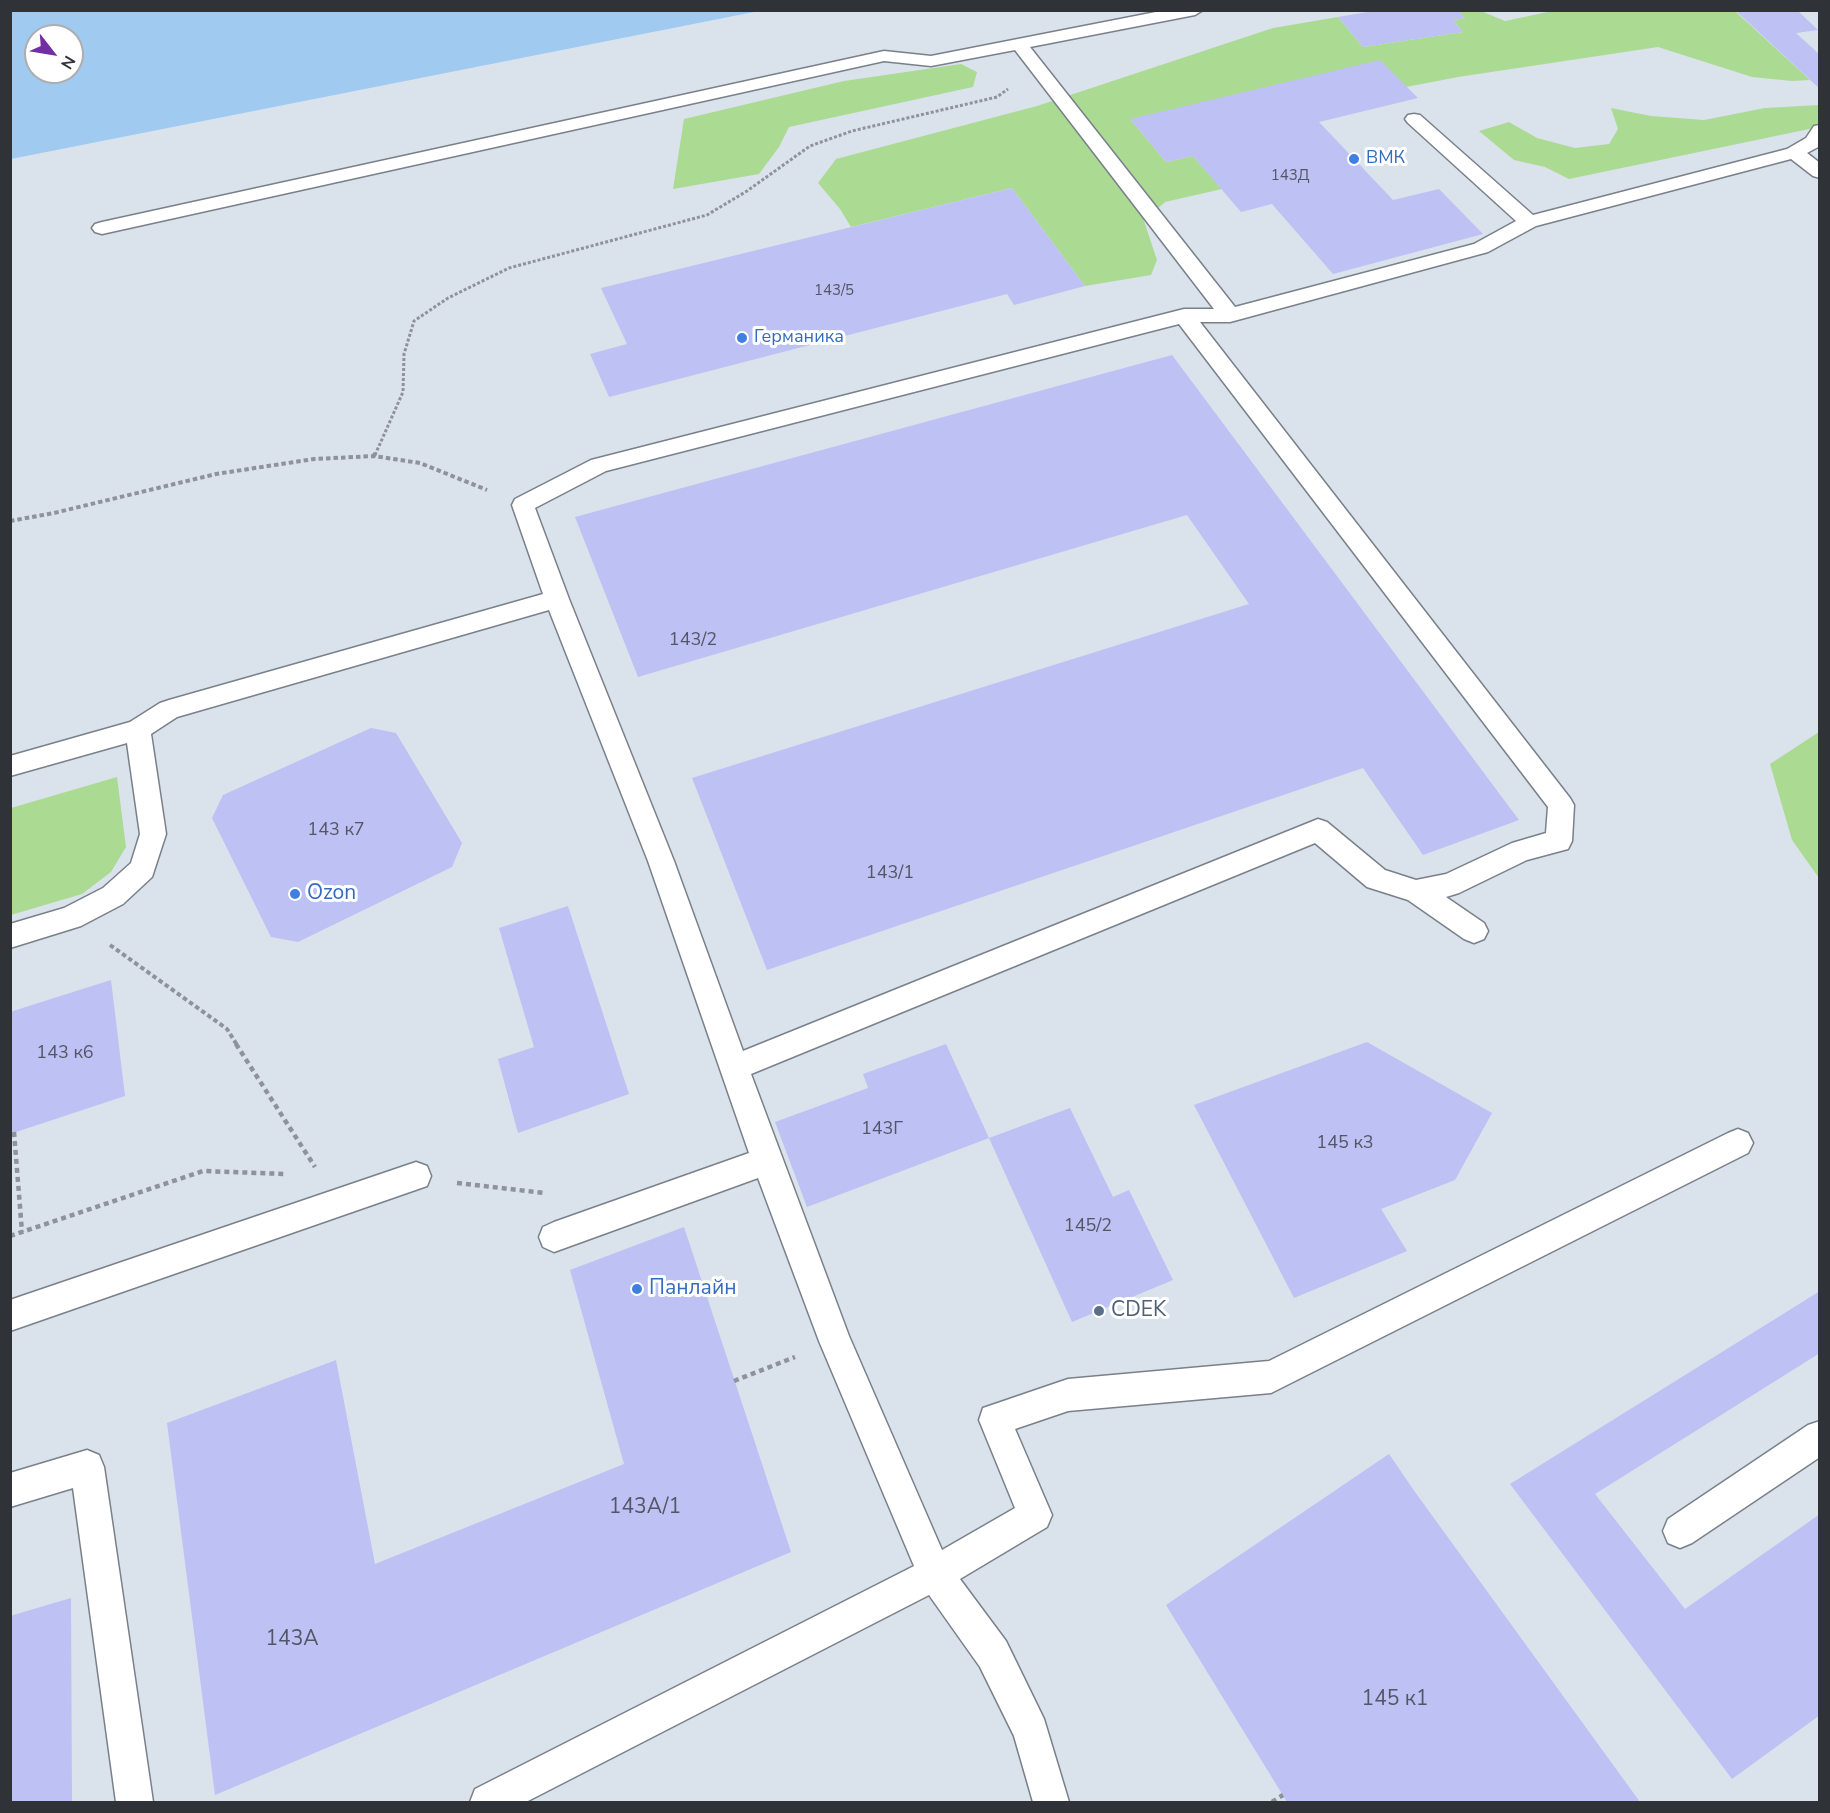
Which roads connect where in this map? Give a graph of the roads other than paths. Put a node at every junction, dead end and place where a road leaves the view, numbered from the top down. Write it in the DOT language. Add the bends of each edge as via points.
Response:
graph roads {
  1 [pos="1195,10"];
  2 [pos="1019,44"];
  3 [pos="1414,119"];
  4 [pos="1817,138"];
  5 [pos="1794,153"];
  6 [pos="1820,172"];
  7 [pos="1529,222"];
  8 [pos="102,228"];
  9 [pos="1230,315"];
  10 [pos="1184,316"];
  11 [pos="557,599"];
  12 [pos="138,730"];
  13 [pos="10,766"];
  14 [pos="1416,891"];
  15 [pos="1474,930"];
  16 [pos="10,936"];
  17 [pos="734,1068"];
  18 [pos="1738,1143"];
  19 [pos="767,1161"];
  20 [pos="416,1176"];
  21 [pos="555,1237"];
  22 [pos="10,1316"];
  23 [pos="1820,1437"];
  24 [pos="10,1490"];
  25 [pos="1680,1530"];
  26 [pos="935,1574"];
  27 [pos="135,1803"];
  28 [pos="488,1803"];
  29 [pos="1051,1803"];
  1 -- 2 [label="lane"];
  2 -- 8 [label="lane" via="931,61 884,56"];
  2 -- 9 [label="lane"];
  3 -- 7 [label="lane"];
  4 -- 5 [label="lane"];
  5 -- 6 [label="lane"];
  5 -- 7 [label="lane" via="1710,183"];
  7 -- 9 [label="lane" via="1514,241"];
  9 -- 10 [label="lane"];
  10 -- 11 [label="lane" via="599,465 523,506"];
  10 -- 14 [label="lane" via="1562,805 1559,841 1521,851 1450,885"];
  11 -- 12 [label="lane" via="169,710"];
  11 -- 17 [label="lane" via="661,861"];
  12 -- 13 [label="lane"];
  12 -- 16 [label="lane" via="153,834 143,869 113,896 70,918"];
  14 -- 15 [label="lane"];
  14 -- 17 [label="lane" via="1376,879 1318,830"];
  17 -- 19 [label="lane"];
  18 -- 26 [label="lane" via="1271,1377 1068,1395 995,1420 1035,1515"];
  19 -- 21 [label="lane"];
  19 -- 26 [label="lane" via="835,1341"];
  20 -- 22 [label="lane"];
  23 -- 25 [label="lane"];
  24 -- 27 [label="lane" via="87,1467"];
  26 -- 28 [label="lane"];
  26 -- 29 [label="lane" via="993,1654 1031,1732"];
}
